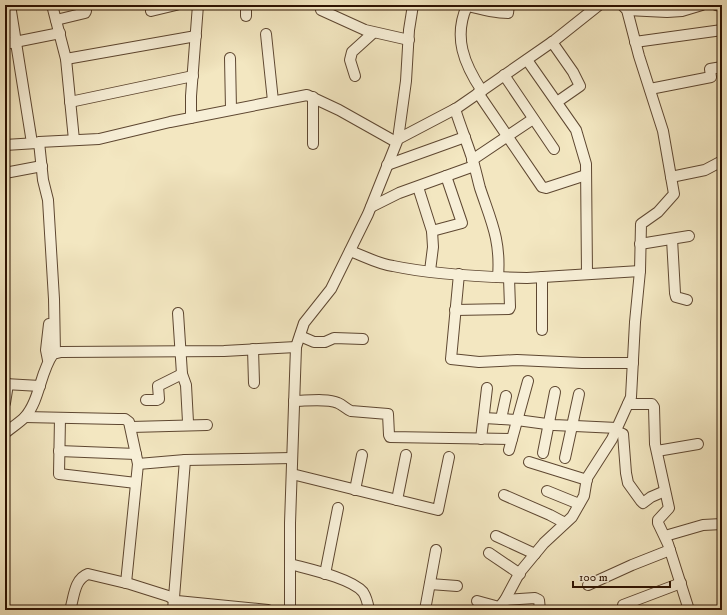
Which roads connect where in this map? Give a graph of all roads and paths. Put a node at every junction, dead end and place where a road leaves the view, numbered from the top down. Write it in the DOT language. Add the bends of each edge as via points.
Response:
graph roads {
  1 [pos="10,5"];
  2 [pos="52,5"];
  3 [pos="85,5"];
  4 [pos="176,5"];
  5 [pos="198,5"];
  6 [pos="246,5"];
  7 [pos="413,5"];
  8 [pos="466,5"];
  9 [pos="509,5"];
  10 [pos="599,5"];
  11 [pos="702,5"];
  12 [pos="716,5"];
  13 [pos="722,6"];
  14 [pos="624,8"];
  15 [pos="321,10"];
  16 [pos="151,11"];
  17 [pos="246,16"];
  18 [pos="56,20"];
  19 [pos="722,30"];
  20 [pos="373,32"];
  21 [pos="60,34"];
  22 [pos="266,34"];
  23 [pos="196,36"];
  24 [pos="408,40"];
  25 [pos="17,42"];
  26 [pos="552,42"];
  27 [pos="636,42"];
  28 [pos="5,44"];
  29 [pos="66,58"];
  30 [pos="230,58"];
  31 [pos="527,60"];
  32 [pos="722,66"];
  33 [pos="504,75"];
  34 [pos="193,76"];
  35 [pos="355,76"];
  36 [pos="650,89"];
  37 [pos="480,92"];
  38 [pos="313,97"];
  39 [pos="273,101"];
  40 [pos="70,102"];
  41 [pos="557,102"];
  42 [pos="231,109"];
  43 [pos="455,109"];
  44 [pos="191,118"];
  45 [pos="533,119"];
  46 [pos="508,136"];
  47 [pos="465,137"];
  48 [pos="74,140"];
  49 [pos="397,140"];
  50 [pos="36,143"];
  51 [pos="313,144"];
  52 [pos="5,145"];
  53 [pos="554,149"];
  54 [pos="722,161"];
  55 [pos="473,163"];
  56 [pos="387,165"];
  57 [pos="42,166"];
  58 [pos="5,173"];
  59 [pos="586,175"];
  60 [pos="446,176"];
  61 [pos="671,177"];
  62 [pos="418,186"];
  63 [pos="371,206"];
  64 [pos="432,231"];
  65 [pos="690,236"];
  66 [pos="672,239"];
  67 [pos="640,244"];
  68 [pos="350,251"];
  69 [pos="640,270"];
  70 [pos="430,271"];
  71 [pos="459,274"];
  72 [pos="587,274"];
  73 [pos="498,277"];
  74 [pos="542,277"];
  75 [pos="509,278"];
  76 [pos="687,300"];
  77 [pos="456,310"];
  78 [pos="178,313"];
  79 [pos="542,330"];
  80 [pos="300,336"];
  81 [pos="363,339"];
  82 [pos="296,347"];
  83 [pos="253,349"];
  84 [pos="182,351"];
  85 [pos="52,357"];
  86 [pos="633,363"];
  87 [pos="182,374"];
  88 [pos="528,381"];
  89 [pos="254,383"];
  90 [pos="6,384"];
  91 [pos="40,386"];
  92 [pos="487,388"];
  93 [pos="555,392"];
  94 [pos="579,394"];
  95 [pos="506,396"];
  96 [pos="146,400"];
  97 [pos="294,401"];
  98 [pos="5,403"];
  99 [pos="628,404"];
  100 [pos="25,417"];
  101 [pos="60,418"];
  102 [pos="484,418"];
  103 [pos="501,419"];
  104 [pos="517,420"];
  105 [pos="188,422"];
  106 [pos="549,424"];
  107 [pos="207,425"];
  108 [pos="573,426"];
  109 [pos="131,427"];
  110 [pos="616,430"];
  111 [pos="5,433"];
  112 [pos="481,439"];
  113 [pos="512,439"];
  114 [pos="698,444"];
  115 [pos="509,450"];
  116 [pos="59,451"];
  117 [pos="657,451"];
  118 [pos="543,453"];
  119 [pos="362,455"];
  120 [pos="406,455"];
  121 [pos="449,457"];
  122 [pos="292,458"];
  123 [pos="565,458"];
  124 [pos="137,459"];
  125 [pos="185,460"];
  126 [pos="529,462"];
  127 [pos="292,474"];
  128 [pos="587,480"];
  129 [pos="136,483"];
  130 [pos="355,490"];
  131 [pos="547,491"];
  132 [pos="665,491"];
  133 [pos="504,495"];
  134 [pos="397,500"];
  135 [pos="579,504"];
  136 [pos="338,508"];
  137 [pos="565,523"];
  138 [pos="722,524"];
  139 [pos="496,536"];
  140 [pos="665,536"];
  141 [pos="436,550"];
  142 [pos="670,550"];
  143 [pos="489,553"];
  144 [pos="535,554"];
  145 [pos="290,564"];
  146 [pos="325,574"];
  147 [pos="520,574"];
  148 [pos="126,583"];
  149 [pos="680,583"];
  150 [pos="430,584"];
  151 [pos="588,585"];
  152 [pos="457,586"];
  153 [pos="477,601"];
  154 [pos="174,605"];
  155 [pos="623,605"];
  156 [pos="500,606"];
  157 [pos="70,610"];
  158 [pos="268,610"];
  159 [pos="290,610"];
  160 [pos="369,610"];
  161 [pos="425,610"];
  162 [pos="540,610"];
  163 [pos="690,610"];
  1 -- 25 [label="street"];
  2 -- 18 [label="street"];
  3 -- 18 [label="street" via="85,13"];
  4 -- 16 [label="street"];
  5 -- 23 [label="street"];
  6 -- 17 [label="street"];
  7 -- 24 [label="street"];
  8 -- 9 [label="street" via="508,13"];
  8 -- 37 [label="street" via="460,33 462,51"];
  10 -- 26 [label="street"];
  11 -- 14 [label="street" via="667,12"];
  12 -- 13 [label="street"];
  14 -- 27 [label="street"];
  15 -- 20 [label="street"];
  18 -- 21 [label="street"];
  19 -- 27 [label="street"];
  20 -- 24 [label="street"];
  20 -- 35 [label="street" via="352,52"];
  21 -- 25 [label="street"];
  21 -- 29 [label="street"];
  22 -- 39 [label="street"];
  23 -- 29 [label="street"];
  23 -- 34 [label="street"];
  24 -- 49 [label="street" via="406,81"];
  25 -- 28 [label="street"];
  25 -- 50 [label="street"];
  26 -- 31 [label="street"];
  26 -- 41 [label="street" via="580,86"];
  27 -- 36 [label="street"];
  29 -- 40 [label="street"];
  30 -- 42 [label="street"];
  31 -- 33 [label="street"];
  31 -- 41 [label="street"];
  32 -- 36 [label="street" via="710,69 711,77"];
  33 -- 37 [label="street"];
  33 -- 45 [label="street"];
  34 -- 40 [label="street"];
  34 -- 44 [label="street"];
  36 -- 61 [label="street" via="663,131"];
  37 -- 43 [label="street"];
  37 -- 46 [label="street"];
  38 -- 39 [label="street" via="307,95"];
  38 -- 49 [label="street"];
  38 -- 51 [label="street"];
  39 -- 42 [label="street"];
  40 -- 48 [label="street"];
  41 -- 59 [label="street" via="576,130 586,164"];
  42 -- 44 [label="street"];
  43 -- 47 [label="street"];
  43 -- 49 [label="street"];
  44 -- 48 [label="street" via="99,139"];
  45 -- 46 [label="street"];
  45 -- 53 [label="street"];
  46 -- 55 [label="street"];
  46 -- 59 [label="street" via="542,187 546,188"];
  47 -- 55 [label="street"];
  47 -- 56 [label="street"];
  48 -- 50 [label="street"];
  49 -- 56 [label="street"];
  50 -- 52 [label="street"];
  50 -- 57 [label="street"];
  54 -- 61 [label="street" via="705,170"];
  55 -- 60 [label="street"];
  55 -- 73 [label="street" via="497,241"];
  56 -- 63 [label="street"];
  57 -- 58 [label="street"];
  57 -- 85 [label="street" via="48,200 53,272"];
  59 -- 72 [label="street"];
  60 -- 62 [label="street"];
  60 -- 64 [label="street" via="462,223"];
  61 -- 67 [label="street" via="674,194 658,212 641,224"];
  62 -- 63 [label="street"];
  62 -- 64 [label="street"];
  63 -- 68 [label="street"];
  64 -- 70 [label="street"];
  65 -- 66 [label="street"];
  66 -- 67 [label="street"];
  66 -- 76 [label="street" via="675,293 676,297"];
  67 -- 69 [label="street"];
  68 -- 70 [label="street" via="392,266"];
  68 -- 80 [label="street" via="331,289 304,323"];
  69 -- 72 [label="street"];
  69 -- 86 [label="street"];
  70 -- 71 [label="street"];
  71 -- 73 [label="street"];
  71 -- 77 [label="street"];
  72 -- 74 [label="street"];
  73 -- 75 [label="street"];
  74 -- 75 [label="street"];
  74 -- 79 [label="street"];
  75 -- 77 [label="street" via="508,309"];
  77 -- 86 [label="street" via="451,359 479,362 517,360"];
  78 -- 84 [label="street"];
  80 -- 81 [label="street" via="319,342 334,338"];
  80 -- 82 [label="street"];
  82 -- 83 [label="street"];
  82 -- 97 [label="street"];
  83 -- 84 [label="street"];
  83 -- 89 [label="street"];
  84 -- 85 [label="street" via="61,352"];
  84 -- 87 [label="street"];
  85 -- 91 [label="street"];
  86 -- 99 [label="street" via="631,396"];
  87 -- 96 [label="street" via="158,386 157,400"];
  87 -- 105 [label="street" via="186,385"];
  88 -- 104 [label="street"];
  90 -- 91 [label="street"];
  90 -- 98 [label="street"];
  91 -- 100 [label="street"];
  92 -- 102 [label="street"];
  93 -- 106 [label="street"];
  94 -- 108 [label="street"];
  95 -- 103 [label="street"];
  97 -- 112 [label="street" via="333,401 341,403 351,412 388,414 390,436"];
  97 -- 122 [label="street"];
  99 -- 110 [label="street"];
  99 -- 117 [label="street" via="652,404 654,407"];
  100 -- 101 [label="street"];
  100 -- 111 [label="street"];
  101 -- 109 [label="street" via="125,419"];
  101 -- 116 [label="street"];
  102 -- 103 [label="street"];
  102 -- 112 [label="street"];
  103 -- 104 [label="street"];
  104 -- 106 [label="street"];
  104 -- 113 [label="street"];
  106 -- 108 [label="street"];
  106 -- 118 [label="street"];
  107 -- 109 [label="street"];
  108 -- 110 [label="street"];
  108 -- 123 [label="street"];
  109 -- 124 [label="street"];
  110 -- 128 [label="street"];
  110 -- 132 [label="street" via="623,434 628,483 641,501 643,503"];
  112 -- 113 [label="street"];
  113 -- 115 [label="street"];
  114 -- 117 [label="street"];
  116 -- 124 [label="street"];
  116 -- 129 [label="street" via="59,474"];
  117 -- 132 [label="street"];
  119 -- 130 [label="street"];
  120 -- 134 [label="street"];
  121 -- 134 [label="street" via="438,510"];
  122 -- 125 [label="street"];
  122 -- 127 [label="street"];
  124 -- 125 [label="street"];
  124 -- 129 [label="street"];
  125 -- 154 [label="street"];
  126 -- 128 [label="street"];
  127 -- 130 [label="street"];
  127 -- 145 [label="street"];
  128 -- 135 [label="street" via="584,496"];
  129 -- 148 [label="street"];
  130 -- 134 [label="street"];
  131 -- 135 [label="street"];
  132 -- 140 [label="street" via="669,508 658,520"];
  133 -- 137 [label="street"];
  135 -- 137 [label="street" via="572,517"];
  136 -- 146 [label="street"];
  137 -- 144 [label="street"];
  138 -- 140 [label="street" via="703,525"];
  139 -- 144 [label="street"];
  140 -- 142 [label="street"];
  141 -- 150 [label="street"];
  142 -- 149 [label="street"];
  142 -- 151 [label="street"];
  143 -- 147 [label="street"];
  144 -- 147 [label="street"];
  145 -- 146 [label="street"];
  145 -- 159 [label="street"];
  146 -- 160 [label="street" via="345,581 362,592"];
  147 -- 156 [label="street"];
  148 -- 154 [label="street" via="162,594"];
  148 -- 157 [label="street" via="88,574 79,580"];
  149 -- 155 [label="street"];
  149 -- 163 [label="street"];
  150 -- 152 [label="street"];
  150 -- 161 [label="street"];
  153 -- 156 [label="street"];
  154 -- 158 [label="street"];
  156 -- 162 [label="street" via="535,598 539,600"];
}
